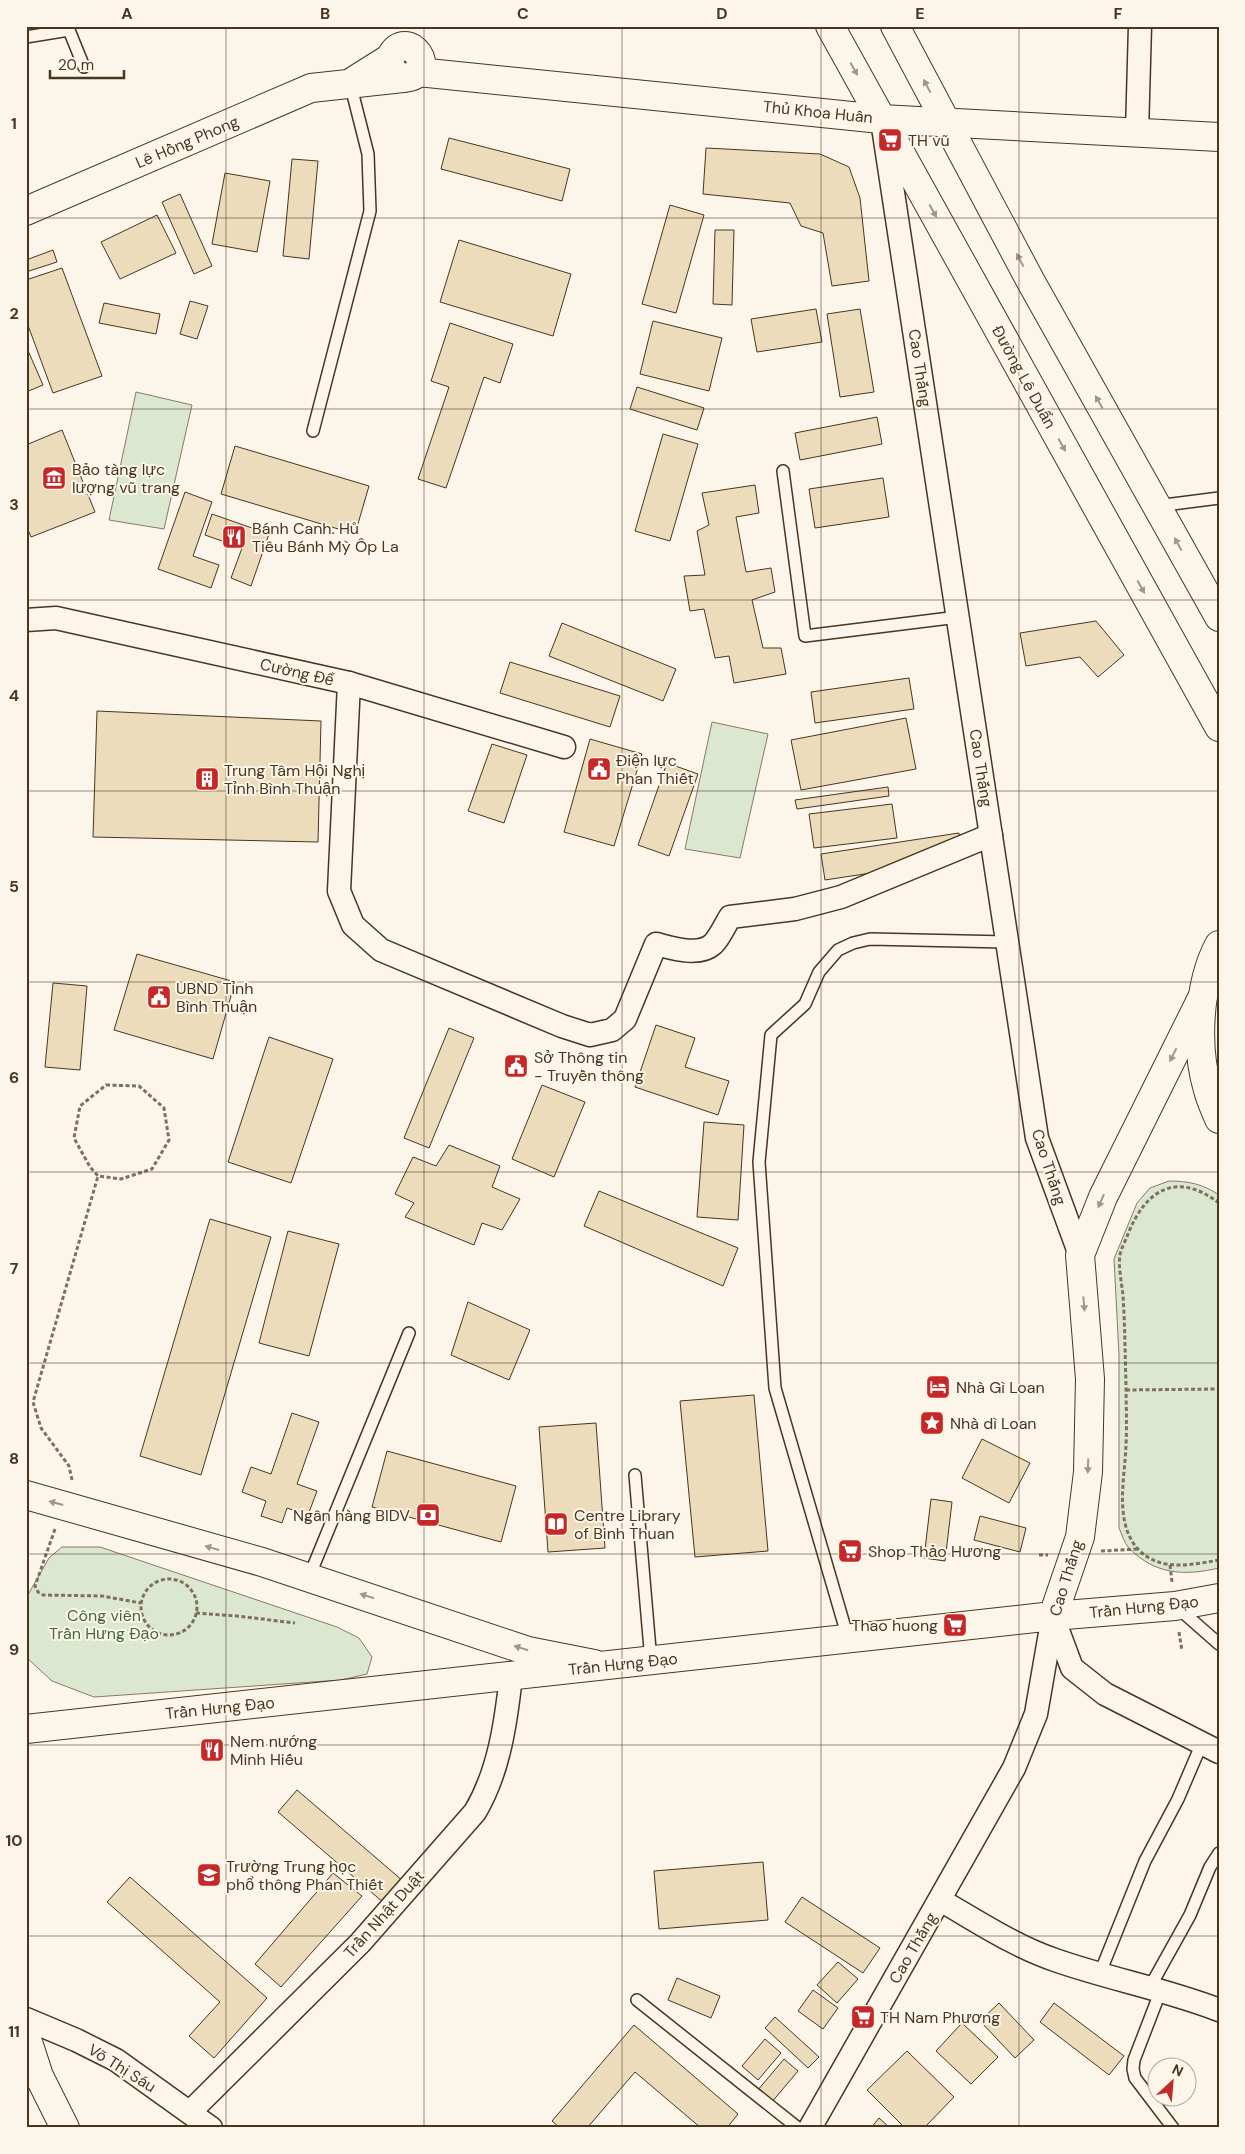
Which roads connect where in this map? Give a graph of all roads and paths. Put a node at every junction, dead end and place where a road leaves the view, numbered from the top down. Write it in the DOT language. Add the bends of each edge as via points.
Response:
graph roads {
  1 [pos="830,26"];
  2 [pos="895,26"];
  3 [pos="1140,26"];
  4 [pos="26,36"];
  5 [pos="407,56"];
  6 [pos="84,67"];
  7 [pos="350,83"];
  8 [pos="882,119"];
  9 [pos="946,122"];
  10 [pos="1137,132"];
  11 [pos="1219,136"];
  12 [pos="26,210"];
  13 [pos="313,431"];
  14 [pos="783,471"];
  15 [pos="1219,498"];
  16 [pos="1157,506"];
  17 [pos="958,617"];
  18 [pos="1219,617"];
  19 [pos="26,620"];
  20 [pos="349,683"];
  21 [pos="1219,727"];
  22 [pos="564,747"];
  23 [pos="991,835"];
  24 [pos="1007,942"];
  25 [pos="1219,945"];
  26 [pos="1203,996"];
  27 [pos="1219,1119"];
  28 [pos="98,1176"];
  29 [pos="1219,1204"];
  30 [pos="1080,1255"];
  31 [pos="409,1333"];
  32 [pos="1219,1389"];
  33 [pos="1126,1390"];
  34 [pos="635,1475"];
  35 [pos="26,1495"];
  36 [pos="64,1505"];
  37 [pos="1219,1560"];
  38 [pos="309,1577"];
  39 [pos="1219,1598"];
  40 [pos="141,1603"];
  41 [pos="1176,1606"];
  42 [pos="196,1613"];
  43 [pos="1053,1616"];
  44 [pos="295,1623"];
  45 [pos="848,1639"];
  46 [pos="1219,1644"];
  47 [pos="651,1661"];
  48 [pos="603,1666"];
  49 [pos="511,1676"];
  50 [pos="26,1730"];
  51 [pos="1210,1747"];
  52 [pos="1219,1853"];
  53 [pos="940,1900"];
  54 [pos="1100,1973"];
  55 [pos="1156,1988"];
  56 [pos="637,2000"];
  57 [pos="1219,2010"];
  58 [pos="26,2019"];
  59 [pos="26,2036"];
  60 [pos="190,2112"];
  61 [pos="1166,2126"];
  62 [pos="65,2128"];
  63 [pos="211,2128"];
  64 [pos="798,2128"];
  65 [pos="810,2128"];
  1 -- 8 [label="main road, Đường Lê Duẩn, one-way"];
  9 -- 2 [label="main road, one-way"];
  3 -- 10 [label="street"];
  4 -- 6 [label="lane" via="69,30"];
  5 -- 7 [label="main road, Lê Hồng Phong"];
  5 -- 8 [label="main road, Thủ Khoa Huân"];
  7 -- 12 [label="main road, Lê Hồng Phong" via="311,88"];
  7 -- 13 [label="lane" via="368,154 370,211"];
  8 -- 9 [label="main road, Thủ Khoa Huân"];
  8 -- 17 [label="street, Cao Thắng"];
  8 -- 21 [label="main road, Đường Lê Duẩn, one-way"];
  9 -- 10 [label="main road, Thủ Khoa Huân"];
  16 -- 9 [label="main road, one-way"];
  10 -- 11 [label="main road, Thủ Khoa Huân"];
  14 -- 17 [label="lane" via="805,636"];
  15 -- 16 [label="lane"];
  18 -- 16 [label="main road, one-way"];
  17 -- 23 [label="street, Cao Thắng"];
  19 -- 20 [label="street, Cường Để" via="56,618"];
  20 -- 22 [label="street, Cường Để"];
  20 -- 23 [label="street" via="339,891 353,925 381,950 562,1026 590,1034 612,1030 625,1019 656,944 679,950 699,949 713,944 730,917 795,909 841,898"];
  23 -- 24 [label="street, Cao Thắng"];
  24 -- 30 [label="street, Cao Thắng" via="1037,1138"];
  24 -- 45 [label="lane" via="870,939 853,943 838,950 820,972 804,1004 771,1035 759,1162 775,1388"];
  25 -- 26 [label="main road"];
  26 -- 27 [label="main road" via="1200,1042 1207,1089"];
  26 -- 30 [label="main road, one-way" via="1103,1197"];
  28 -- 28 [label="path" via="121,1179 152,1168 169,1140 164,1108 139,1086 106,1085 80,1106 74,1138"];
  28 -- 36 [label="path" via="33,1402 41,1428 72,1475"];
  29 -- 33 [label="path" via="1192,1188 1170,1188 1150,1198 1134,1219 1120,1255"];
  30 -- 43 [label="main road, Cao Thắng, one-way" via="1090,1378 1088,1472 1080,1537"];
  31 -- 38 [label="lane"];
  32 -- 33 [label="path"];
  33 -- 37 [label="path" via="1123,1489 1124,1518 1129,1537 1153,1560 1170,1565 1189,1566"];
  34 -- 47 [label="lane"];
  36 -- 35 [label="main road, one-way"];
  38 -- 36 [label="main road, one-way"];
  36 -- 40 [label="path" via="35,1586 38,1592"];
  48 -- 38 [label="main road, one-way" via="528,1651"];
  39 -- 41 [label="main road, Trần Hưng Đạo"];
  40 -- 42 [label="path" via="146,1623 154,1631 164,1634 184,1630"];
  40 -- 42 [label="path" via="152,1584 174,1579 192,1592 197,1603"];
  41 -- 43 [label="main road, Trần Hưng Đạo"];
  41 -- 46 [label="lane"];
  42 -- 44 [label="path"];
  43 -- 45 [label="main road, Trần Hưng Đạo"];
  43 -- 51 [label="street" via="1072,1668 1105,1694"];
  43 -- 53 [label="street, Cao Thắng" via="1036,1714 1014,1768"];
  45 -- 47 [label="main road, Trần Hưng Đạo"];
  47 -- 48 [label="main road, Trần Hưng Đạo"];
  48 -- 49 [label="main road, Trần Hưng Đạo"];
  49 -- 50 [label="main road, Trần Hưng Đạo"];
  49 -- 60 [label="street, Trần Nhật Duật" via="506,1726 486,1794 475,1812 360,1943"];
  51 -- 54 [label="lane" via="1145,1861"];
  52 -- 55 [label="lane"];
  53 -- 54 [label="street" via="1032,1951"];
  53 -- 65 [label="street, Cao Thắng"];
  54 -- 55 [label="street"];
  55 -- 57 [label="street"];
  55 -- 61 [label="lane" via="1133,2069 1135,2078"];
  56 -- 64 [label="lane"];
  58 -- 60 [label="street, Võ Thị Sáu" via="116,2060"];
  59 -- 62 [label="main road" via="39,2076"];
  60 -- 63 [label="street, Võ Thị Sáu"];
}
